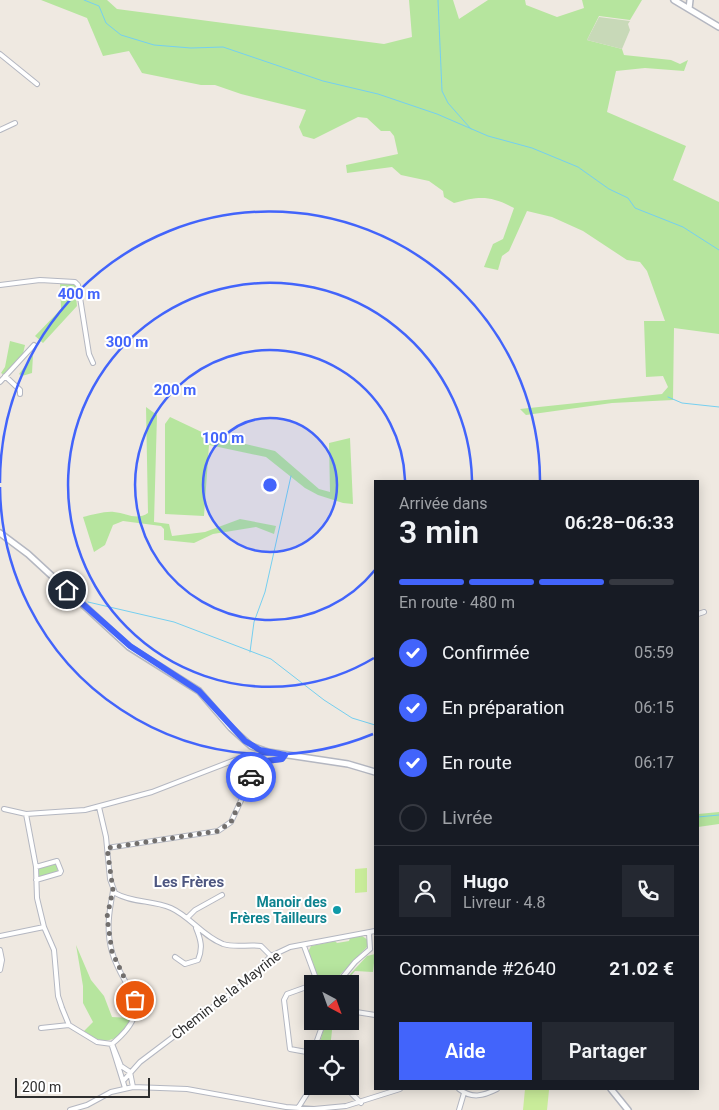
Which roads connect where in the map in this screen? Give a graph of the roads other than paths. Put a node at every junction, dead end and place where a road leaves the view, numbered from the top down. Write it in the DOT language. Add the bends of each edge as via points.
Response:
graph roads {
  1 [pos="674,0"];
  2 [pos="690,0"];
  3 [pos="689,9"];
  4 [pos="719,27"];
  5 [pos="0,54"];
  6 [pos="37,84"];
  7 [pos="15,123"];
  8 [pos="0,130"];
  9 [pos="0,285"];
  10 [pos="34,345"];
  11 [pos="93,363"];
  12 [pos="5,376"];
  13 [pos="0,382"];
  14 [pos="20,394"];
  15 [pos="0,533"];
  16 [pos="704,612"];
  17 [pos="699,614"];
  18 [pos="285,755"];
  19 [pos="259,762"];
  20 [pos="374,772"];
  21 [pos="99,807"];
  22 [pos="4,809"];
  23 [pos="26,814"];
  24 [pos="107,848"];
  25 [pos="36,867"];
  26 [pos="36,880"];
  27 [pos="113,890"];
  28 [pos="222,895"];
  29 [pos="187,918"];
  30 [pos="195,926"];
  31 [pos="44,927"];
  32 [pos="372,932"];
  33 [pos="0,936"];
  34 [pos="304,946"];
  35 [pos="0,950"];
  36 [pos="373,950"];
  37 [pos="271,956"];
  38 [pos="175,957"];
  39 [pos="0,970"];
  40 [pos="315,975"];
  41 [pos="345,975"];
  42 [pos="304,988"];
  43 [pos="359,1012"];
  44 [pos="374,1015"];
  45 [pos="70,1025"];
  46 [pos="42,1028"];
  47 [pos="112,1044"];
  48 [pos="304,1052"];
  49 [pos="130,1072"];
  50 [pos="124,1080"];
  51 [pos="133,1087"];
  52 [pos="125,1088"];
  53 [pos="397,1090"];
  54 [pos="460,1090"];
  55 [pos="495,1090"];
  56 [pos="612,1090"];
  57 [pos="464,1093"];
  58 [pos="306,1095"];
  59 [pos="353,1095"];
  60 [pos="361,1103"];
  61 [pos="87,1105"];
  62 [pos="298,1108"];
  63 [pos="286,1109"];
  64 [pos="70,1110"];
  65 [pos="89,1110"];
  66 [pos="459,1110"];
  67 [pos="628,1110"];
  1 -- 3 [label="street"];
  2 -- 3 [label="street"];
  3 -- 4 [label="street"];
  5 -- 6 [label="street"];
  7 -- 8 [label="street"];
  9 -- 11 [label="street" via="40,280 75,282"];
  10 -- 12 [label="street"];
  12 -- 13 [label="street"];
  12 -- 14 [label="street" via="20,390"];
  15 -- 18 [label="street" via="28,554 124,642 199,691 237,734 260,750"];
  16 -- 17 [label="street"];
  18 -- 19 [label="street" via="282,759"];
  18 -- 20 [label="street" via="348,764"];
  19 -- 21 [label="street" via="240,758 176,784"];
  19 -- 24 [label="street" via="231,822 218,831"];
  21 -- 23 [label="street"];
  21 -- 24 [label="street"];
  22 -- 23 [label="street"];
  23 -- 25 [label="street"];
  24 -- 27 [label="street"];
  25 -- 26 [label="street"];
  25 -- 26 [label="street" via="57,861 61,871"];
  26 -- 31 [label="street"];
  27 -- 29 [label="street" via="122,897 170,907"];
  27 -- 47 [label="street" via="107,917 112,952 133,993 135,1008 129,1028"];
  28 -- 29 [label="street"];
  29 -- 30 [label="street"];
  30 -- 37 [label="street" via="223,944 261,946"];
  30 -- 38 [label="street" via="201,940 198,960 185,964"];
  31 -- 33 [label="street"];
  31 -- 45 [label="street" via="54,950 58,996"];
  32 -- 34 [label="street, Chemin de la Mayrine"];
  32 -- 36 [label="street"];
  34 -- 37 [label="street, Chemin de la Mayrine" via="290,947"];
  34 -- 40 [label="street"];
  35 -- 39 [label="street"];
  36 -- 41 [label="street"];
  37 -- 49 [label="street, Chemin de la Mayrine" via="242,985"];
  42 -- 48 [label="street" via="287,994 284,1000 290,1049"];
  43 -- 44 [label="street"];
  45 -- 46 [label="street"];
  45 -- 47 [label="street" via="97,1042"];
  47 -- 49 [label="street" via="121,1066"];
  47 -- 50 [label="street"];
  49 -- 50 [label="street, Chemin de la Mayrine"];
  49 -- 51 [label="street"];
  50 -- 52 [label="street"];
  51 -- 52 [label="street"];
  51 -- 63 [label="street" via="187,1089"];
  52 -- 61 [label="street"];
  53 -- 60 [label="street"];
  54 -- 57 [label="street"];
  55 -- 57 [label="street" via="484,1096"];
  56 -- 67 [label="street"];
  57 -- 66 [label="street"];
  58 -- 62 [label="street"];
  59 -- 60 [label="street"];
  60 -- 62 [label="street" via="330,1108"];
  61 -- 64 [label="street"];
  61 -- 65 [label="street"];
  62 -- 63 [label="street"];
}
